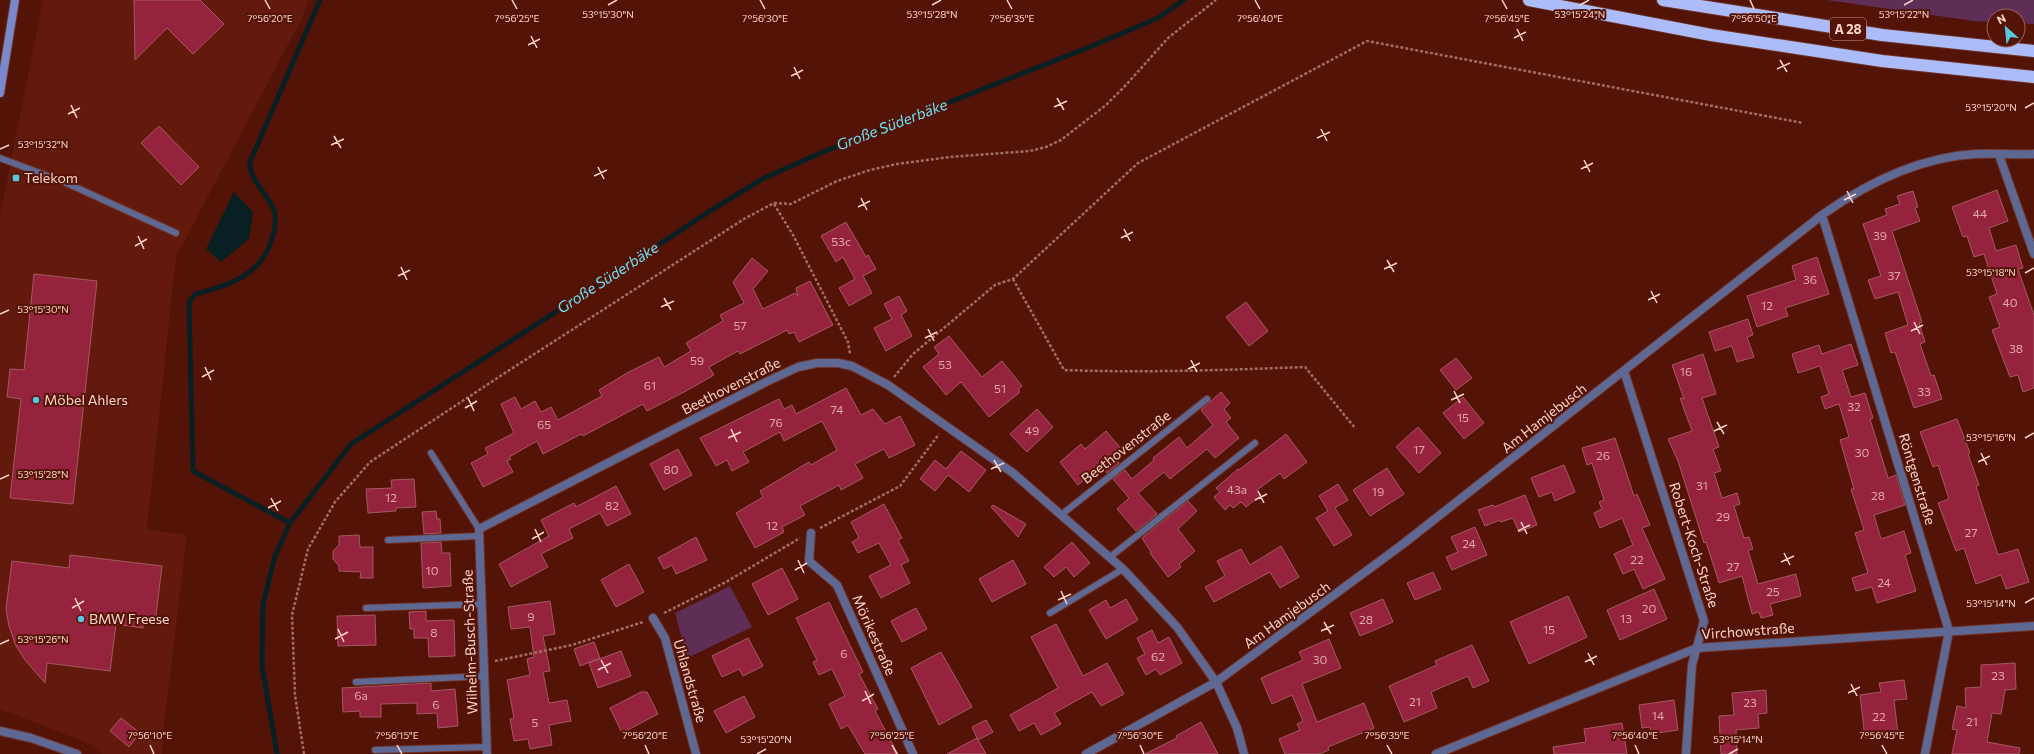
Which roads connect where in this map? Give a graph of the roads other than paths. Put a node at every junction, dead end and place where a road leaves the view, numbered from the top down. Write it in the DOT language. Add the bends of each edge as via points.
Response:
graph roads {
  1 [pos="15,0"];
  2 [pos="1529,0"];
  3 [pos="1663,0"];
  4 [pos="2034,51"];
  5 [pos="2034,77"];
  6 [pos="0,93"];
  7 [pos="2034,154"];
  8 [pos="1999,155"];
  9 [pos="0,158"];
  10 [pos="1822,215"];
  11 [pos="176,233"];
  12 [pos="2034,254"];
  13 [pos="1624,372"];
  14 [pos="1207,399"];
  15 [pos="1255,443"];
  16 [pos="431,453"];
  17 [pos="1061,515"];
  18 [pos="479,532"];
  19 [pos="811,533"];
  20 [pos="388,540"];
  21 [pos="1110,557"];
  22 [pos="1123,569"];
  23 [pos="482,604"];
  24 [pos="366,608"];
  25 [pos="1050,613"];
  26 [pos="653,618"];
  27 [pos="2034,626"];
  28 [pos="1949,631"];
  29 [pos="1697,648"];
  30 [pos="485,676"];
  31 [pos="356,682"];
  32 [pos="1216,682"];
  33 [pos="0,731"];
  34 [pos="375,750"];
  35 [pos="487,751"];
  36 [pos="77,754"];
  37 [pos="696,754"];
  38 [pos="912,754"];
  39 [pos="1086,754"];
  40 [pos="1244,754"];
  41 [pos="1436,754"];
  42 [pos="1686,754"];
  43 [pos="1925,754"];
  1 -- 6 [label="main road"];
  2 -- 5 [label="highway, A 28" via="1719,36 1882,61"];
  3 -- 4 [label="highway, A 28" via="1882,35"];
  7 -- 8 [label="street, Am Hamjebusch"];
  8 -- 10 [label="street, Am Hamjebusch" via="1976,154 1928,162 1872,184"];
  8 -- 12 [label="street"];
  9 -- 11 [label="lane" via="64,182"];
  10 -- 13 [label="street, Am Hamjebusch"];
  10 -- 28 [label="street, Röntgenstraße"];
  13 -- 29 [label="street, Robert-Koch-Straße" via="1704,621"];
  13 -- 32 [label="street, Am Hamjebusch" via="1403,544"];
  14 -- 17 [label="lane, Beethovenstraße"];
  15 -- 21 [label="lane"];
  16 -- 18 [label="lane"];
  17 -- 18 [label="street, Beethovenstraße" via="1013,473 888,385 852,366 818,363 798,367"];
  17 -- 21 [label="street, Beethovenstraße"];
  18 -- 20 [label="lane"];
  18 -- 23 [label="street, Wilhelm-Busch-Straße"];
  19 -- 38 [label="street, Mörikestraße" via="809,561 837,585"];
  21 -- 22 [label="street, Beethovenstraße"];
  22 -- 25 [label="lane"];
  22 -- 32 [label="street, Beethovenstraße" via="1177,627"];
  23 -- 24 [label="lane"];
  23 -- 30 [label="street, Wilhelm-Busch-Straße"];
  26 -- 37 [label="street, Uhlandstraße" via="665,638"];
  27 -- 28 [label="street, Virchowstraße"];
  28 -- 29 [label="street, Virchowstraße"];
  28 -- 43 [label="street, Röntgenstraße"];
  29 -- 41 [label="street, Virchowstraße"];
  29 -- 42 [label="street, Robert-Koch-Straße" via="1692,665"];
  30 -- 31 [label="lane"];
  30 -- 35 [label="street, Wilhelm-Busch-Straße"];
  32 -- 39 [label="street, Am Hamjebusch"];
  32 -- 40 [label="street, Beethovenstraße" via="1238,728"];
  33 -- 36 [label="street" via="32,738"];
  34 -- 35 [label="lane"];
}
